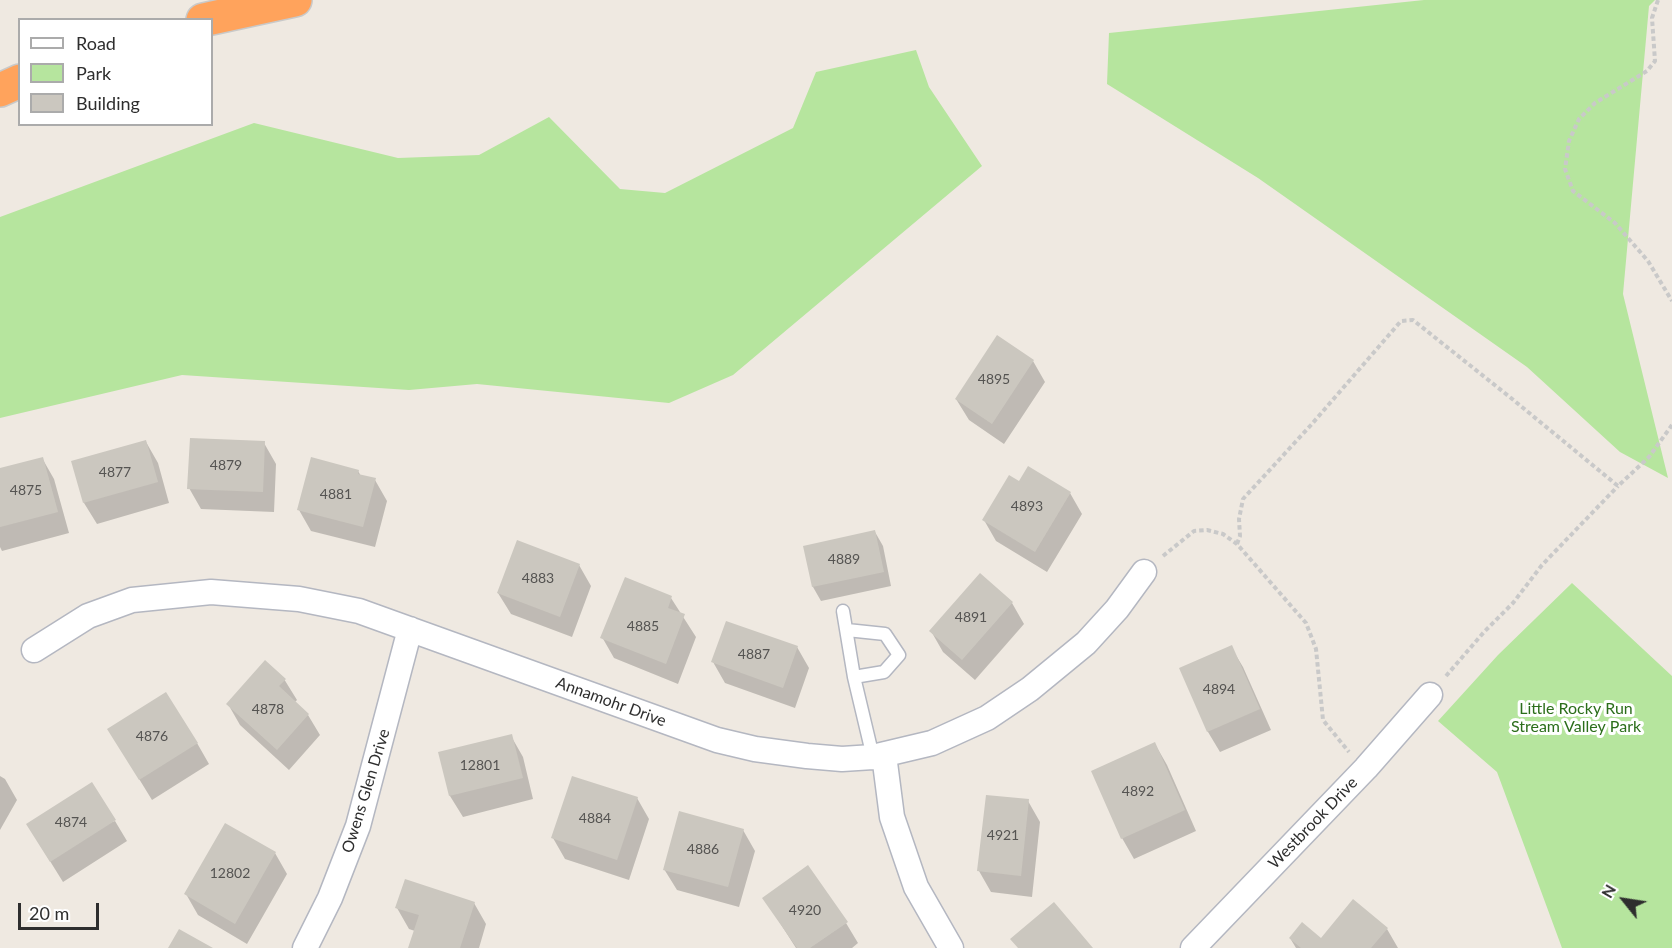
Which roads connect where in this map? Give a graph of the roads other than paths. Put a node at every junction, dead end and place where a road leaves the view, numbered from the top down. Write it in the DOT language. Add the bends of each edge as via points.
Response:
graph roads {
  1 [pos="295,0"];
  2 [pos="212,18"];
  3 [pos="18,82"];
  4 [pos="0,90"];
  5 [pos="1144,572"];
  6 [pos="843,611"];
  7 [pos="410,629"];
  8 [pos="847,630"];
  9 [pos="34,650"];
  10 [pos="854,677"];
  11 [pos="1430,695"];
  12 [pos="878,756"];
  13 [pos="304,948"];
  14 [pos="951,948"];
  15 [pos="1193,948"];
  1 -- 2 [label="highway"];
  3 -- 4 [label="highway"];
  5 -- 12 [label="street, Annamohr Drive" via="1086,643 1030,689 987,718 932,743"];
  6 -- 8 [label="lane"];
  7 -- 9 [label="street, Annamohr Drive" via="359,611 299,599 211,592 132,600 88,616"];
  7 -- 12 [label="street, Annamohr Drive" via="717,740 807,756"];
  7 -- 13 [label="street, Owens Glen Drive" via="358,826 330,898"];
  8 -- 10 [label="lane"];
  8 -- 10 [label="lane" via="885,634 899,655 884,672"];
  10 -- 12 [label="lane"];
  11 -- 15 [label="street, Westbrook Drive" via="1366,768"];
  12 -- 14 [label="street" via="892,817 916,887"];
}
